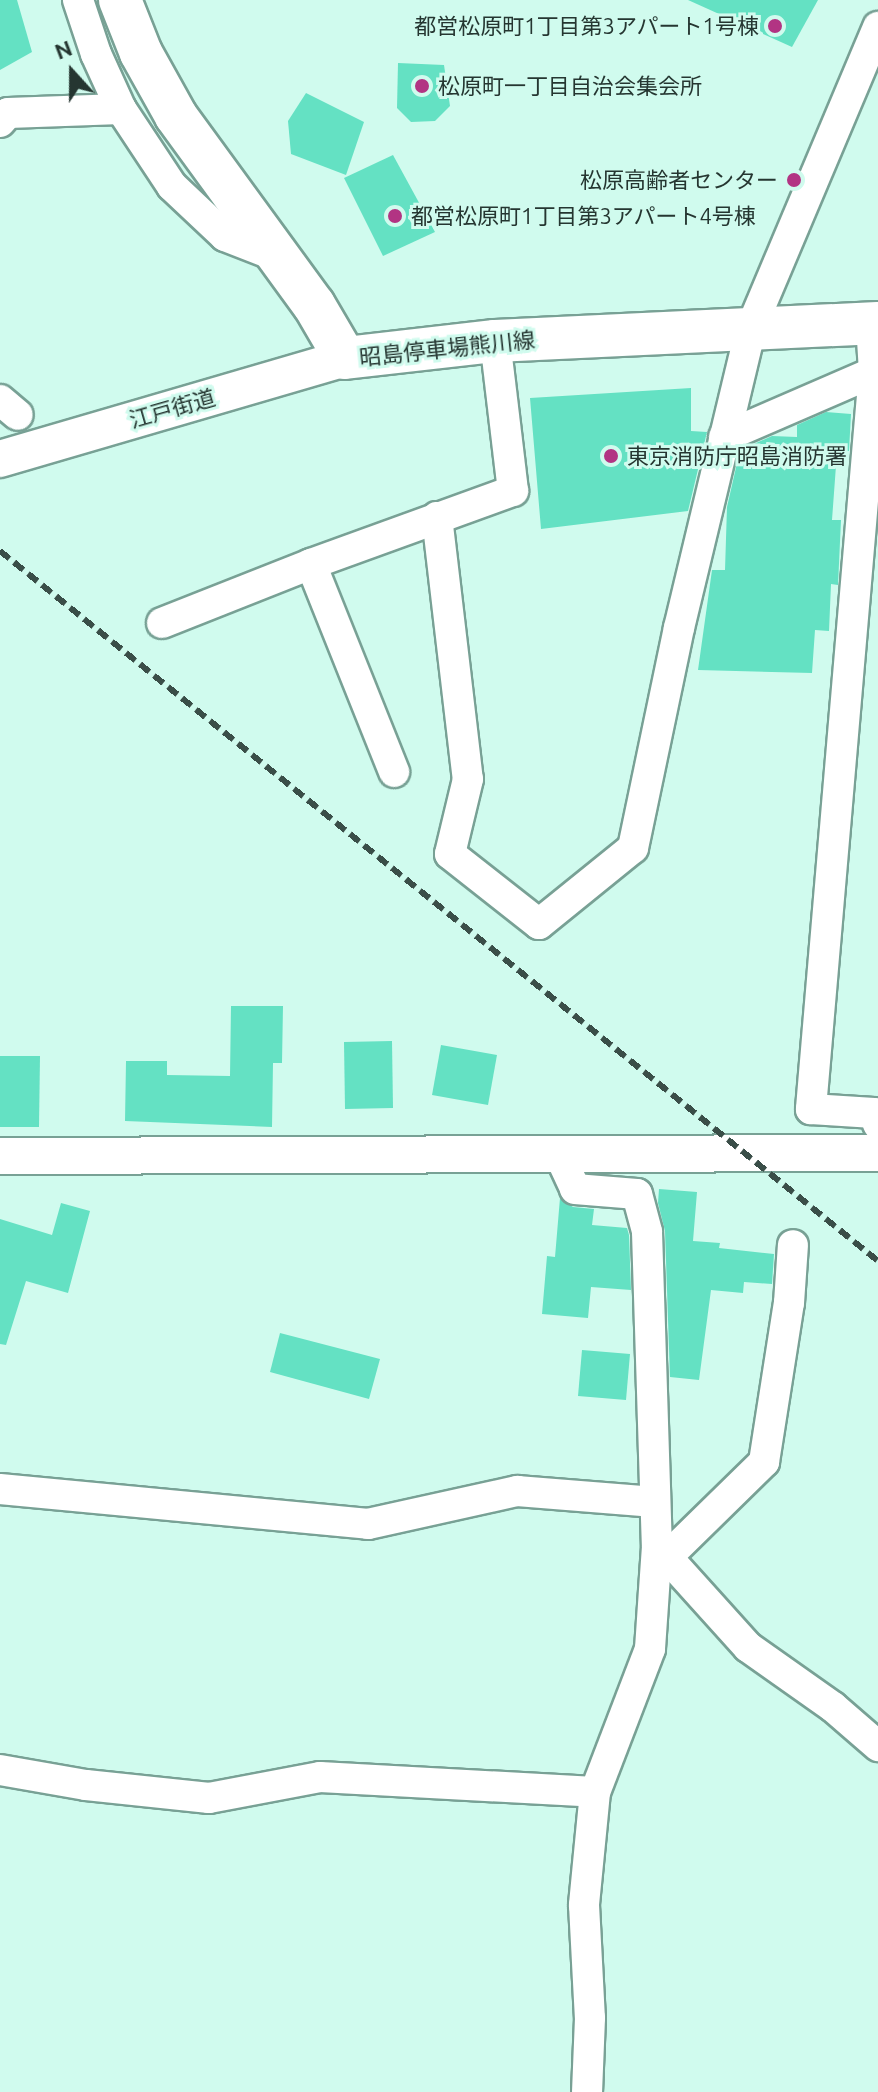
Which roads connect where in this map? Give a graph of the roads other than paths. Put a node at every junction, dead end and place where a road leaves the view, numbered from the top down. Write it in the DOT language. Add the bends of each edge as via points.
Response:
graph roads {
  1 [pos="78,0"];
  2 [pos="120,0"];
  3 [pos="878,27"];
  4 [pos="121,109"];
  5 [pos="0,122"];
  6 [pos="281,258"];
  7 [pos="874,323"];
  8 [pos="751,328"];
  9 [pos="495,341"];
  10 [pos="345,358"];
  11 [pos="874,372"];
  12 [pos="724,437"];
  13 [pos="0,459"];
  14 [pos="437,517"];
  15 [pos="311,564"];
  16 [pos="162,623"];
  17 [pos="394,772"];
  18 [pos="878,1124"];
  19 [pos="878,1153"];
  20 [pos="559,1154"];
  21 [pos="0,1156"];
  22 [pos="793,1245"];
  23 [pos="0,1489"];
  24 [pos="655,1502"];
  25 [pos="662,1551"];
  26 [pos="878,1746"];
  27 [pos="0,1770"];
  28 [pos="595,1792"];
  29 [pos="587,2092"];
  1 -- 4 [label="street"];
  2 -- 6 [label="main road, 昭島停車場熊川線" via="141,53 176,116"];
  3 -- 8 [label="street"];
  4 -- 5 [label="street" via="8,113"];
  4 -- 6 [label="street" via="172,186 196,212 225,236"];
  6 -- 10 [label="main road, 昭島停車場熊川線"];
  7 -- 8 [label="main road, 昭島停車場熊川線"];
  7 -- 11 [label="street"];
  8 -- 9 [label="main road, 昭島停車場熊川線"];
  8 -- 12 [label="street"];
  9 -- 10 [label="main road, 昭島停車場熊川線"];
  9 -- 14 [label="street" via="513,491"];
  10 -- 13 [label="street, 江戸街道"];
  11 -- 12 [label="street"];
  11 -- 18 [label="street" via="811,1109 874,1113"];
  12 -- 14 [label="street" via="633,848 539,924 450,854 468,779"];
  14 -- 15 [label="street"];
  15 -- 16 [label="street"];
  15 -- 17 [label="street"];
  19 -- 20 [label="street"];
  20 -- 21 [label="street"];
  20 -- 24 [label="street" via="575,1189 637,1194 647,1232"];
  22 -- 25 [label="street" via="764,1462"];
  23 -- 24 [label="street" via="368,1524 517,1491"];
  24 -- 25 [label="street"];
  25 -- 26 [label="street" via="748,1647"];
  25 -- 28 [label="street" via="650,1649"];
  27 -- 28 [label="street" via="209,1798 320,1777"];
  28 -- 29 [label="street" via="584,1905 590,2018"];
}
